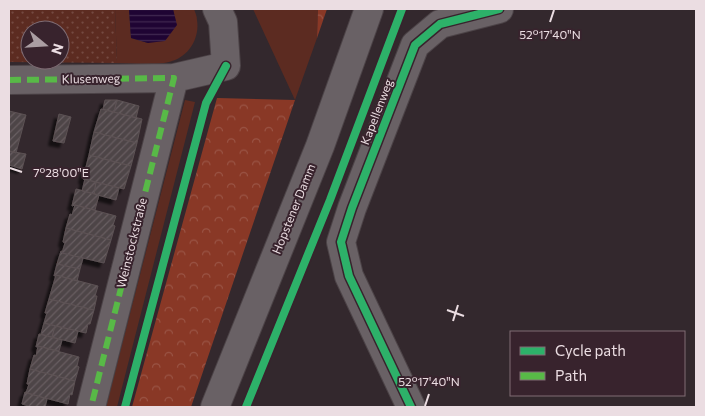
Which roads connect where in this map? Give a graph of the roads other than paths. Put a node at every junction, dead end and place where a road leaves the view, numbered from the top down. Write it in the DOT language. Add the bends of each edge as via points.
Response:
graph roads {
  1 [pos="217,9"];
  2 [pos="369,9"];
  3 [pos="499,9"];
  4 [pos="174,78"];
  5 [pos="9,80"];
  6 [pos="91,407"];
  7 [pos="215,407"];
  8 [pos="411,407"];
  1 -- 4 [label="street, Klusenweg" via="223,22 226,66"];
  2 -- 7 [label="street, Hopstener Damm" via="320,146"];
  3 -- 8 [label="street, Kapellenweg" via="440,24 415,45 341,242 349,276"];
  4 -- 5 [label="street, Klusenweg"];
  4 -- 6 [label="street, Weinstockstraße"];
}
